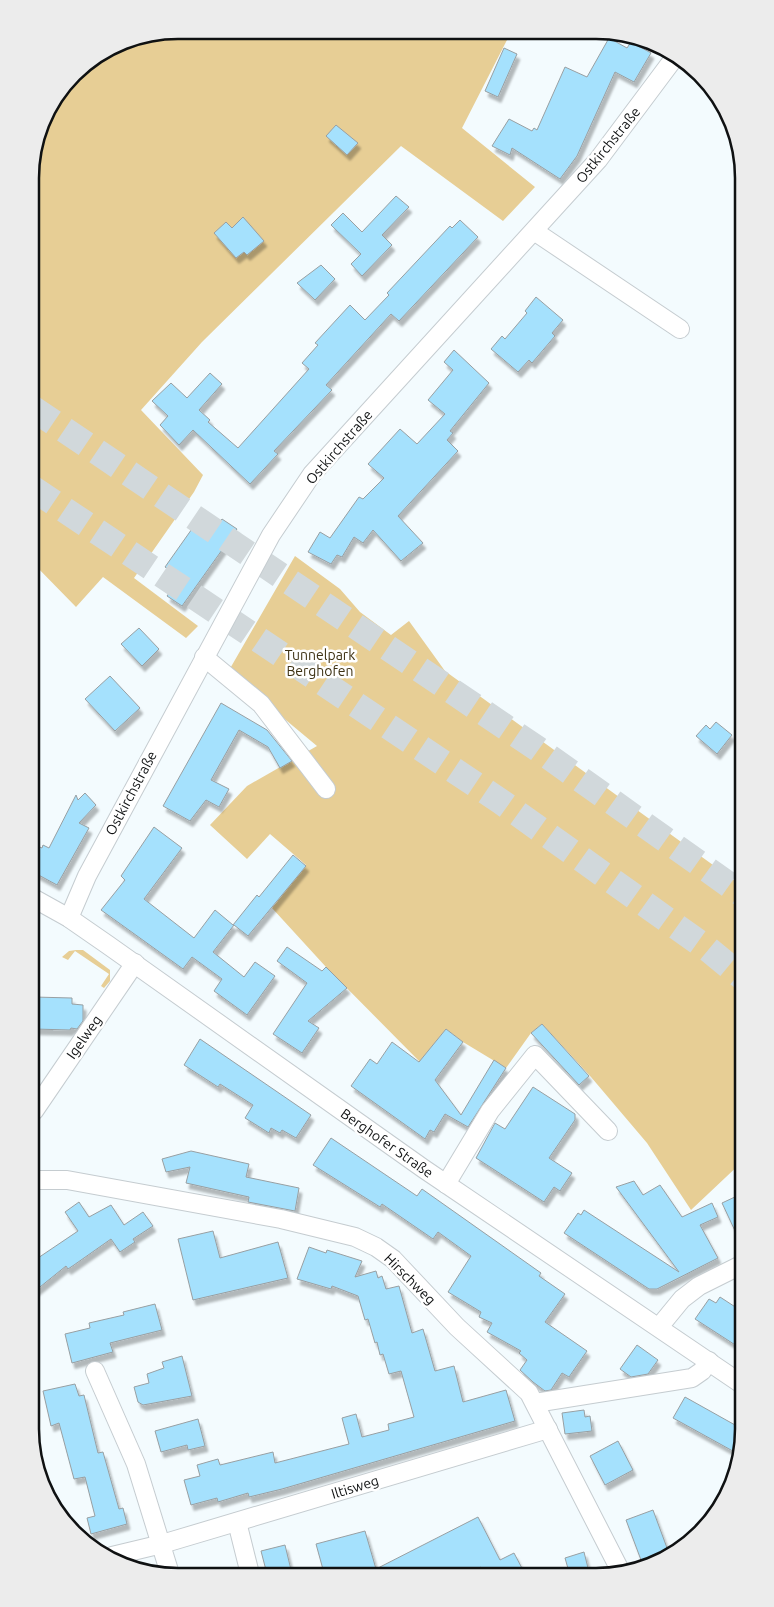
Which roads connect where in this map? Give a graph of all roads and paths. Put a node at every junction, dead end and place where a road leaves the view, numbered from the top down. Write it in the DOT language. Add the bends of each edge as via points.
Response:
graph roads {
  1 [pos="672,62"];
  2 [pos="534,231"];
  3 [pos="680,329"];
  4 [pos="204,658"];
  5 [pos="326,789"];
  6 [pos="39,901"];
  7 [pos="69,918"];
  8 [pos="135,964"];
  9 [pos="39,1104"];
  10 [pos="608,1131"];
  11 [pos="39,1180"];
  12 [pos="446,1184"];
  13 [pos="735,1268"];
  14 [pos="659,1327"];
  15 [pos="709,1361"];
  16 [pos="95,1371"];
  17 [pos="735,1379"];
  18 [pos="536,1403"];
  19 [pos="548,1429"];
  20 [pos="237,1522"];
  21 [pos="162,1544"];
  22 [pos="118,1555"];
  23 [pos="618,1566"];
  24 [pos="168,1568"];
  25 [pos="248,1568"];
  1 -- 2 [label="street, Ostkirchstraße" via="598,160"];
  2 -- 3 [label="street"];
  2 -- 4 [label="street, Ostkirchstraße" via="312,474 271,535"];
  4 -- 5 [label="street" via="262,704"];
  4 -- 7 [label="street, Ostkirchstraße" via="87,876"];
  6 -- 7 [label="street, Berghofer Straße"];
  7 -- 8 [label="street, Berghofer Straße"];
  8 -- 9 [label="street, Igelweg"];
  8 -- 12 [label="street, Berghofer Straße"];
  10 -- 12 [label="street" via="535,1055 490,1111"];
  11 -- 18 [label="street, Hirschweg" via="67,1180 281,1219 369,1244 393,1259"];
  12 -- 14 [label="street, Berghofer Straße"];
  13 -- 14 [label="street" via="699,1286 682,1299"];
  14 -- 15 [label="street, Berghofer Straße"];
  15 -- 17 [label="street, Berghofer Straße"];
  15 -- 18 [label="street" via="692,1378"];
  16 -- 21 [label="street" via="136,1464"];
  18 -- 19 [label="street, Hirschweg"];
  19 -- 20 [label="street, Iltisweg"];
  19 -- 23 [label="street, Hirschweg"];
  20 -- 21 [label="street, Iltisweg"];
  20 -- 25 [label="street"];
  21 -- 22 [label="street, Iltisweg"];
  21 -- 24 [label="street"];
}
